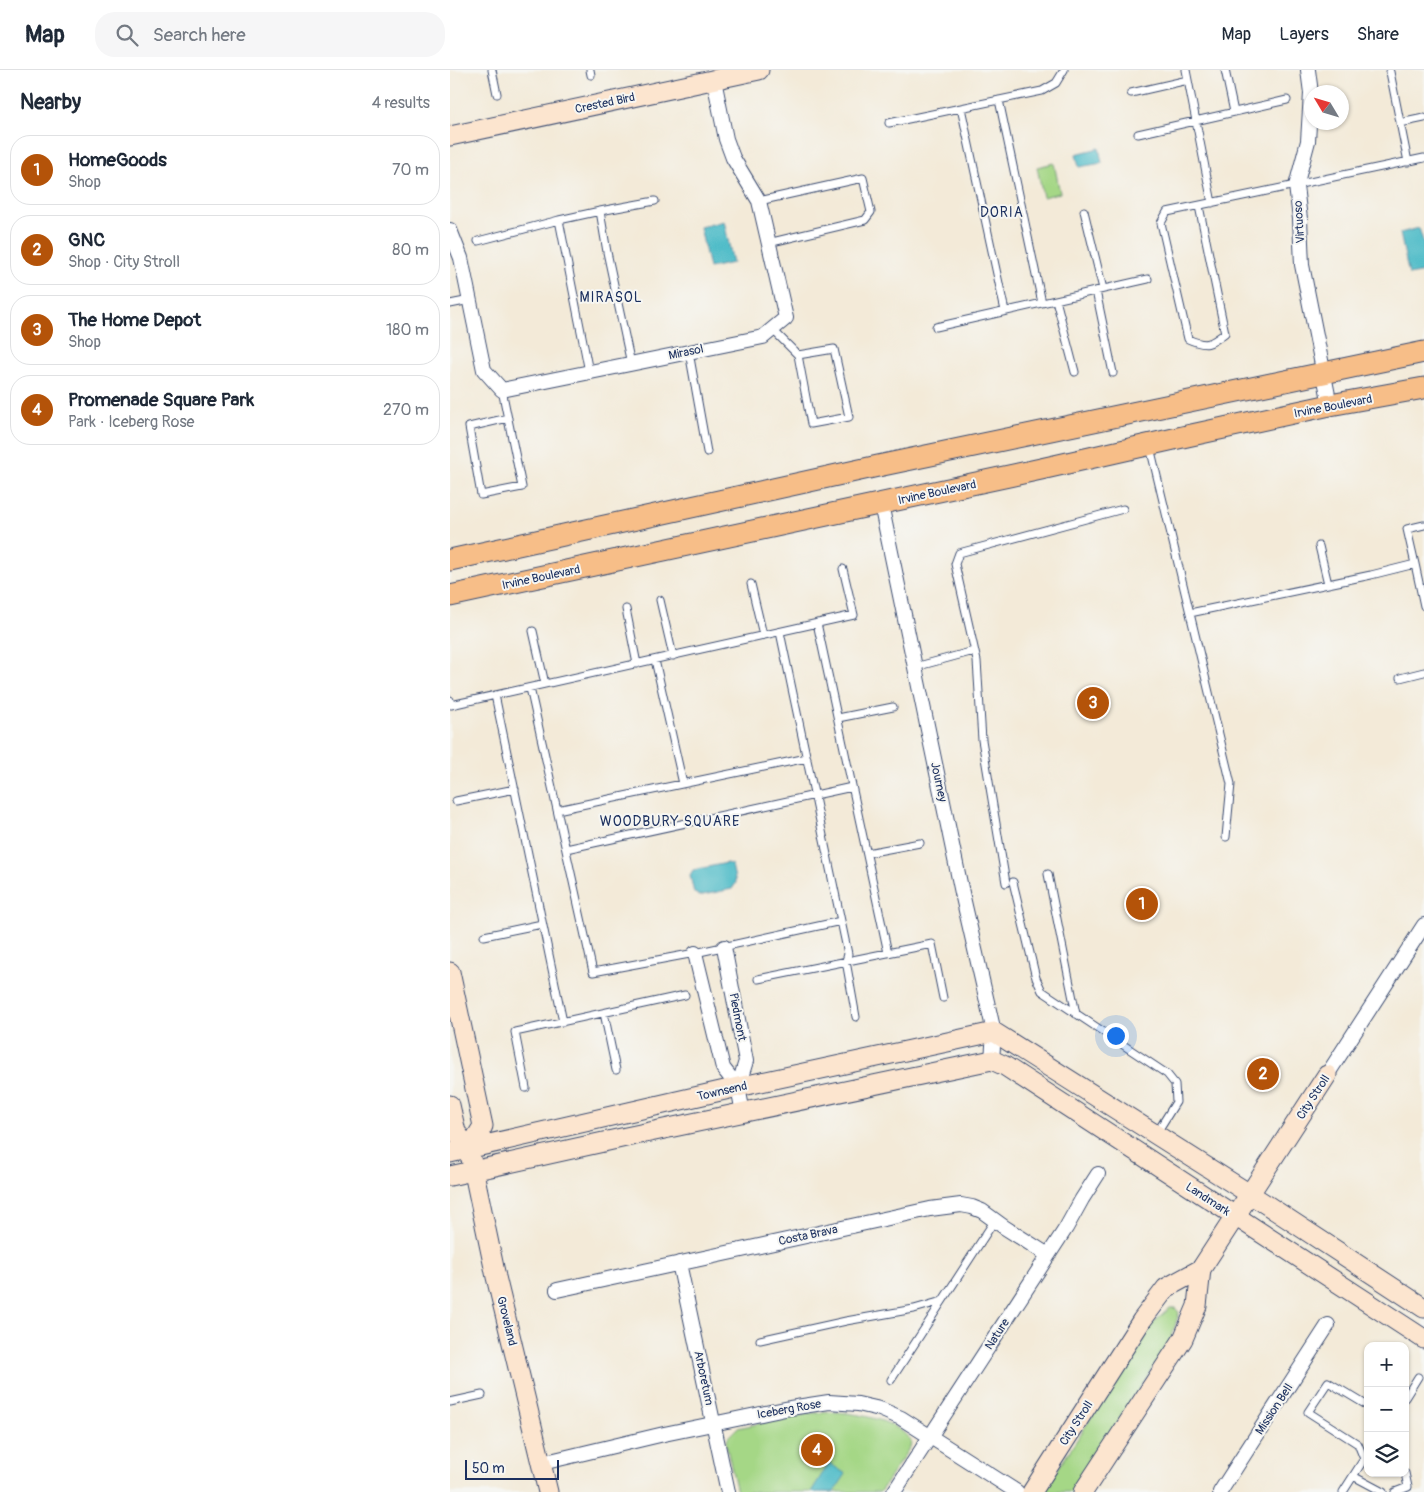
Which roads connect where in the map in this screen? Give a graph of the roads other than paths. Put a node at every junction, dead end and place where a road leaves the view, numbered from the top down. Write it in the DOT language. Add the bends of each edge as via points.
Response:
graph roads {
  1 [pos="492,70"];
  2 [pos="759,70"];
  3 [pos="1064,70"];
  4 [pos="1186,70"];
  5 [pos="1225,70"];
  6 [pos="1308,70"];
  7 [pos="1390,72"];
  8 [pos="714,80"];
  9 [pos="1188,80"];
  10 [pos="1131,93"];
  11 [pos="497,94"];
  12 [pos="999,100"];
  13 [pos="1287,100"];
  14 [pos="961,108"];
  15 [pos="1234,112"];
  16 [pos="1424,118"];
  17 [pos="1196,120"];
  18 [pos="889,123"];
  19 [pos="1400,123"];
  20 [pos="1138,134"];
  21 [pos="450,136"];
  22 [pos="1424,158"];
  23 [pos="1408,162"];
  24 [pos="1296,186"];
  25 [pos="656,201"];
  26 [pos="758,201"];
  27 [pos="1212,203"];
  28 [pos="1199,206"];
  29 [pos="600,211"];
  30 [pos="1084,212"];
  31 [pos="558,220"];
  32 [pos="450,230"];
  33 [pos="478,241"];
  34 [pos="768,243"];
  35 [pos="1148,279"];
  36 [pos="1100,290"];
  37 [pos="470,300"];
  38 [pos="1056,300"];
  39 [pos="1042,303"];
  40 [pos="450,304"];
  41 [pos="1005,311"];
  42 [pos="936,327"];
  43 [pos="772,329"];
  44 [pos="689,352"];
  45 [pos="1424,352"];
  46 [pos="798,355"];
  47 [pos="631,364"];
  48 [pos="589,372"];
  49 [pos="1075,372"];
  50 [pos="1113,373"];
  51 [pos="1324,374"];
  52 [pos="1424,388"];
  53 [pos="502,390"];
  54 [pos="1330,405"];
  55 [pos="508,418"];
  56 [pos="1150,444"];
  57 [pos="707,452"];
  58 [pos="881,504"];
  59 [pos="1123,509"];
  60 [pos="1424,525"];
  61 [pos="1319,546"];
  62 [pos="450,560"];
  63 [pos="1415,564"];
  64 [pos="844,569"];
  65 [pos="751,584"];
  66 [pos="1328,584"];
  67 [pos="450,596"];
  68 [pos="660,600"];
  69 [pos="1424,606"];
  70 [pos="626,609"];
  71 [pos="1190,613"];
  72 [pos="817,623"];
  73 [pos="533,631"];
  74 [pos="780,632"];
  75 [pos="763,636"];
  76 [pos="974,651"];
  77 [pos="673,656"];
  78 [pos="655,660"];
  79 [pos="637,664"];
  80 [pos="915,667"];
  81 [pos="1424,672"];
  82 [pos="1400,678"];
  83 [pos="545,684"];
  84 [pos="530,688"];
  85 [pos="495,695"];
  86 [pos="450,700"];
  87 [pos="893,707"];
  88 [pos="838,718"];
  89 [pos="807,758"];
  90 [pos="682,784"];
  91 [pos="852,787"];
  92 [pos="515,789"];
  93 [pos="815,795"];
  94 [pos="456,801"];
  95 [pos="557,810"];
  96 [pos="1226,836"];
  97 [pos="920,843"];
  98 [pos="566,849"];
  99 [pos="867,853"];
  100 [pos="1048,874"];
  101 [pos="841,921"];
  102 [pos="542,924"];
  103 [pos="1424,925"];
  104 [pos="484,936"];
  105 [pos="724,947"];
  106 [pos="888,953"];
  107 [pos="695,954"];
  108 [pos="846,961"];
  109 [pos="450,972"];
  110 [pos="758,979"];
  111 [pos="685,995"];
  112 [pos="943,998"];
  113 [pos="604,1013"];
  114 [pos="1076,1014"];
  115 [pos="856,1017"];
  116 [pos="563,1022"];
  117 [pos="994,1032"];
  118 [pos="992,1060"];
  119 [pos="616,1070"];
  120 [pos="1327,1075"];
  121 [pos="738,1087"];
  122 [pos="526,1088"];
  123 [pos="450,1105"];
  124 [pos="744,1113"];
  125 [pos="1155,1134"];
  126 [pos="469,1149"];
  127 [pos="450,1153"];
  128 [pos="473,1171"];
  129 [pos="1098,1174"];
  130 [pos="450,1176"];
  131 [pos="1250,1195"];
  132 [pos="1235,1216"];
  133 [pos="995,1220"];
  134 [pos="1048,1255"];
  135 [pos="679,1263"];
  136 [pos="1201,1269"];
  137 [pos="557,1290"];
  138 [pos="942,1301"];
  139 [pos="1424,1308"];
  140 [pos="1328,1326"];
  141 [pos="1424,1338"];
  142 [pos="760,1340"];
  143 [pos="1418,1376"];
  144 [pos="891,1380"];
  145 [pos="1409,1391"];
  146 [pos="482,1395"];
  147 [pos="450,1402"];
  148 [pos="1364,1404"];
  149 [pos="714,1424"];
  150 [pos="930,1436"];
  151 [pos="542,1463"];
  152 [pos="1353,1476"];
  153 [pos="1406,1477"];
  154 [pos="548,1492"];
  155 [pos="728,1492"];
  156 [pos="894,1492"];
  157 [pos="1017,1492"];
  158 [pos="1032,1492"];
  159 [pos="1083,1492"];
  160 [pos="1220,1492"];
  161 [pos="1343,1492"];
  162 [pos="1383,1492"];
  163 [pos="1395,1492"];
  1 -- 11 [label="lane"];
  2 -- 8 [label="street, Crested Bird"];
  3 -- 12 [label="lane" via="1056,83 1042,91"];
  4 -- 9 [label="lane"];
  5 -- 15 [label="lane"];
  6 -- 24 [label="street, Virtuoso" via="1312,93 1308,141"];
  7 -- 19 [label="lane"];
  8 -- 21 [label="street, Crested Bird"];
  8 -- 26 [label="street" via="726,139"];
  9 -- 10 [label="lane"];
  9 -- 17 [label="lane"];
  12 -- 14 [label="lane"];
  12 -- 39 [label="lane"];
  13 -- 15 [label="lane"];
  14 -- 18 [label="lane"];
  14 -- 41 [label="lane"];
  15 -- 17 [label="lane"];
  16 -- 19 [label="lane"];
  17 -- 20 [label="lane"];
  17 -- 27 [label="lane"];
  19 -- 23 [label="lane"];
  22 -- 23 [label="lane"];
  23 -- 24 [label="lane"];
  24 -- 27 [label="lane"];
  24 -- 51 [label="street, Virtuoso" via="1302,265"];
  25 -- 29 [label="lane"];
  26 -- 34 [label="street"];
  26 -- 34 [label="lane" via="863,178 871,212 865,220"];
  27 -- 28 [label="lane"];
  28 -- 28 [label="lane" via="1225,333 1214,343 1201,344 1188,339 1161,223 1167,212"];
  29 -- 31 [label="lane"];
  29 -- 47 [label="lane"];
  30 -- 36 [label="lane"];
  31 -- 33 [label="lane"];
  31 -- 48 [label="lane"];
  32 -- 37 [label="street"];
  34 -- 43 [label="street" via="786,318"];
  35 -- 36 [label="lane"];
  36 -- 38 [label="lane"];
  36 -- 50 [label="lane"];
  37 -- 40 [label="lane"];
  37 -- 53 [label="street" via="484,370"];
  38 -- 39 [label="lane"];
  38 -- 49 [label="lane"];
  39 -- 41 [label="lane"];
  41 -- 42 [label="lane"];
  43 -- 44 [label="street, Mirasol" via="763,336"];
  43 -- 46 [label="lane"];
  44 -- 47 [label="street, Mirasol"];
  44 -- 57 [label="lane"];
  45 -- 51 [label="main road"];
  46 -- 46 [label="lane" via="812,424 849,417 834,349"];
  47 -- 48 [label="street, Mirasol"];
  48 -- 53 [label="street, Mirasol"];
  51 -- 54 [label="street, Virtuoso"];
  51 -- 62 [label="main road" via="878,466"];
  52 -- 54 [label="main road, Irvine Boulevard"];
  53 -- 55 [label="lane"];
  54 -- 56 [label="main road, Irvine Boulevard"];
  55 -- 55 [label="lane" via="522,487 481,495 469,427"];
  56 -- 58 [label="main road, Irvine Boulevard"];
  56 -- 71 [label="lane"];
  58 -- 67 [label="main road, Irvine Boulevard"];
  58 -- 80 [label="street, Journey"];
  59 -- 76 [label="lane" via="959,552 955,564"];
  60 -- 63 [label="lane" via="1407,529"];
  61 -- 66 [label="lane"];
  63 -- 66 [label="lane"];
  63 -- 69 [label="lane"];
  64 -- 72 [label="lane" via="854,615"];
  65 -- 75 [label="lane"];
  66 -- 71 [label="lane"];
  68 -- 77 [label="lane"];
  70 -- 79 [label="lane"];
  71 -- 96 [label="lane" via="1231,784"];
  72 -- 74 [label="lane"];
  72 -- 88 [label="lane"];
  73 -- 83 [label="lane"];
  74 -- 75 [label="lane"];
  74 -- 89 [label="lane"];
  75 -- 77 [label="lane"];
  76 -- 80 [label="lane"];
  76 -- 114 [label="lane" via="982,740 1009,882 1042,991"];
  77 -- 78 [label="lane"];
  78 -- 79 [label="lane"];
  78 -- 90 [label="lane"];
  79 -- 83 [label="lane"];
  80 -- 117 [label="street, Journey"];
  81 -- 82 [label="lane"];
  83 -- 84 [label="lane"];
  84 -- 85 [label="lane"];
  84 -- 95 [label="lane"];
  85 -- 86 [label="lane" via="451,705"];
  85 -- 92 [label="lane"];
  87 -- 88 [label="lane"];
  88 -- 91 [label="lane"];
  89 -- 90 [label="lane"];
  89 -- 93 [label="lane"];
  90 -- 95 [label="lane"];
  91 -- 93 [label="lane"];
  91 -- 99 [label="lane"];
  92 -- 94 [label="lane"];
  92 -- 102 [label="lane"];
  93 -- 98 [label="lane"];
  93 -- 101 [label="lane"];
  95 -- 98 [label="lane"];
  97 -- 99 [label="lane"];
  98 -- 107 [label="lane" via="593,972"];
  99 -- 106 [label="lane"];
  100 -- 114 [label="lane"];
  101 -- 105 [label="lane"];
  101 -- 108 [label="lane" via="848,954"];
  102 -- 104 [label="lane"];
  102 -- 116 [label="lane"];
  103 -- 120 [label="street, City Stroll"];
  105 -- 107 [label="lane"];
  105 -- 121 [label="street, Piedmont" via="746,1061"];
  106 -- 108 [label="lane"];
  106 -- 112 [label="lane" via="932,944"];
  107 -- 121 [label="street, Piedmont" via="723,1068"];
  108 -- 110 [label="lane"];
  108 -- 115 [label="lane"];
  109 -- 126 [label="street" via="483,1126"];
  111 -- 113 [label="lane"];
  113 -- 116 [label="lane"];
  113 -- 119 [label="lane"];
  114 -- 125 [label="lane" via="1167,1074 1175,1084 1176,1102"];
  116 -- 122 [label="lane" via="515,1032"];
  117 -- 118 [label="street, Journey"];
  117 -- 121 [label="street, Townsend"];
  117 -- 125 [label="street"];
  118 -- 124 [label="street, Townsend"];
  118 -- 132 [label="street, Landmark"];
  120 -- 131 [label="street, City Stroll"];
  121 -- 124 [label="street, Piedmont"];
  121 -- 126 [label="street, Townsend"];
  123 -- 126 [label="street, Groveland" via="456,1132"];
  124 -- 128 [label="street, Townsend"];
  125 -- 131 [label="street"];
  126 -- 127 [label="street, Townsend"];
  126 -- 128 [label="street, Groveland"];
  128 -- 130 [label="street, Townsend"];
  128 -- 151 [label="street, Groveland"];
  129 -- 134 [label="street, Nature"];
  131 -- 132 [label="street, City Stroll"];
  131 -- 139 [label="street"];
  132 -- 136 [label="street, City Stroll"];
  132 -- 141 [label="street, Landmark"];
  133 -- 134 [label="street, Costa Brava"];
  133 -- 135 [label="street, Costa Brava" via="972,1207 960,1205 930,1209"];
  133 -- 138 [label="lane"];
  134 -- 150 [label="street, Nature"];
  135 -- 137 [label="street, Costa Brava"];
  135 -- 149 [label="street, Arboretum"];
  136 -- 158 [label="street, City Stroll" via="1166,1288"];
  136 -- 159 [label="street, City Stroll" via="1197,1306 1183,1339"];
  138 -- 142 [label="lane"];
  138 -- 144 [label="lane"];
  140 -- 160 [label="street, Mission Bell"];
  143 -- 145 [label="lane"];
  146 -- 147 [label="lane"];
  148 -- 152 [label="lane" via="1328,1382 1308,1412 1358,1444 1364,1459"];
  149 -- 150 [label="street, Iceberg Rose" via="829,1402 880,1409"];
  149 -- 151 [label="street, Iceberg Rose"];
  149 -- 155 [label="street, Arboretum"];
  150 -- 156 [label="street, Nature"];
  150 -- 157 [label="street, Iceberg Rose"];
  151 -- 154 [label="street, Groveland"];
  152 -- 161 [label="lane"];
  152 -- 162 [label="lane"];
  153 -- 163 [label="lane" via="1408,1487"];
}
